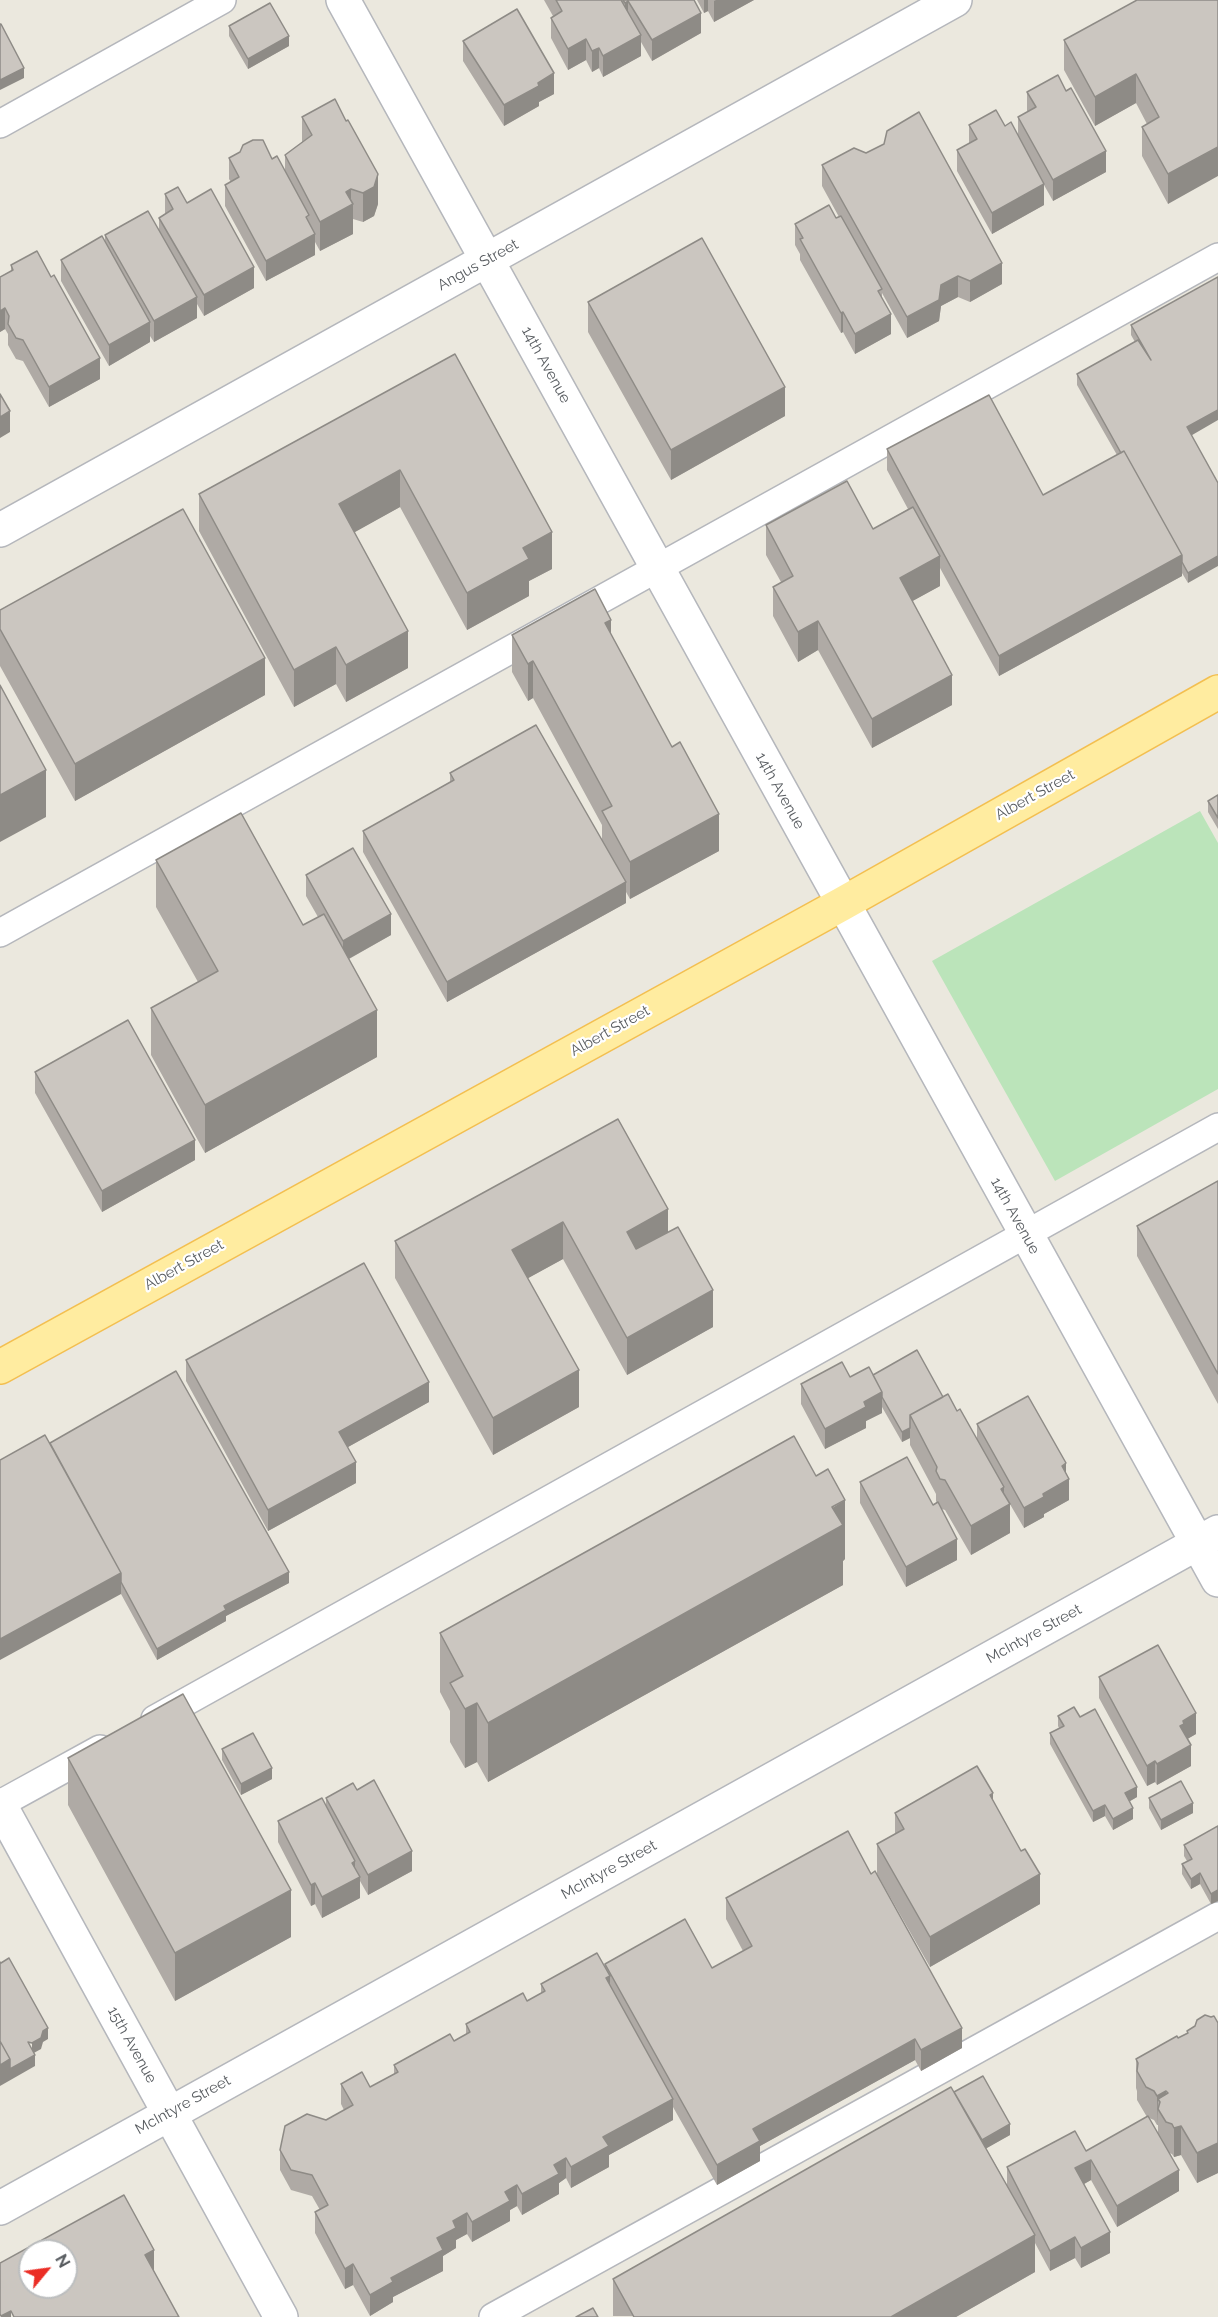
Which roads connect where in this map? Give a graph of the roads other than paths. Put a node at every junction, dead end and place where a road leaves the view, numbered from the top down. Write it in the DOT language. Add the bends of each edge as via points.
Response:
graph roads {
  1 [pos="222,0"];
  2 [pos="343,0"];
  3 [pos="955,0"];
  4 [pos="0,124"];
  5 [pos="1218,257"];
  6 [pos="488,259"];
  7 [pos="0,530"];
  8 [pos="658,569"];
  9 [pos="1218,692"];
  10 [pos="842,904"];
  11 [pos="0,933"];
  12 [pos="1218,1127"];
  13 [pos="1026,1236"];
  14 [pos="0,1367"];
  15 [pos="1208,1538"];
  16 [pos="1218,1581"];
  17 [pos="0,1805"];
  18 [pos="1218,1916"];
  19 [pos="169,2113"];
  20 [pos="0,2208"];
  21 [pos="281,2317"];
  22 [pos="493,2317"];
  1 -- 4 [label="lane"];
  2 -- 6 [label="street, 14th Avenue"];
  3 -- 6 [label="street, Angus Street"];
  5 -- 8 [label="lane"];
  6 -- 7 [label="street, Angus Street"];
  6 -- 8 [label="street, 14th Avenue"];
  8 -- 10 [label="street, 14th Avenue"];
  8 -- 11 [label="lane"];
  9 -- 10 [label="main road, Albert Street"];
  10 -- 13 [label="street, 14th Avenue"];
  10 -- 14 [label="main road, Albert Street"];
  12 -- 13 [label="lane"];
  13 -- 15 [label="street, 14th Avenue"];
  13 -- 17 [label="lane"];
  15 -- 16 [label="street, 14th Avenue"];
  15 -- 19 [label="street, McIntyre Street"];
  17 -- 19 [label="street, 15th Avenue"];
  18 -- 22 [label="lane"];
  19 -- 20 [label="street, McIntyre Street"];
  19 -- 21 [label="street, 15th Avenue"];
}
